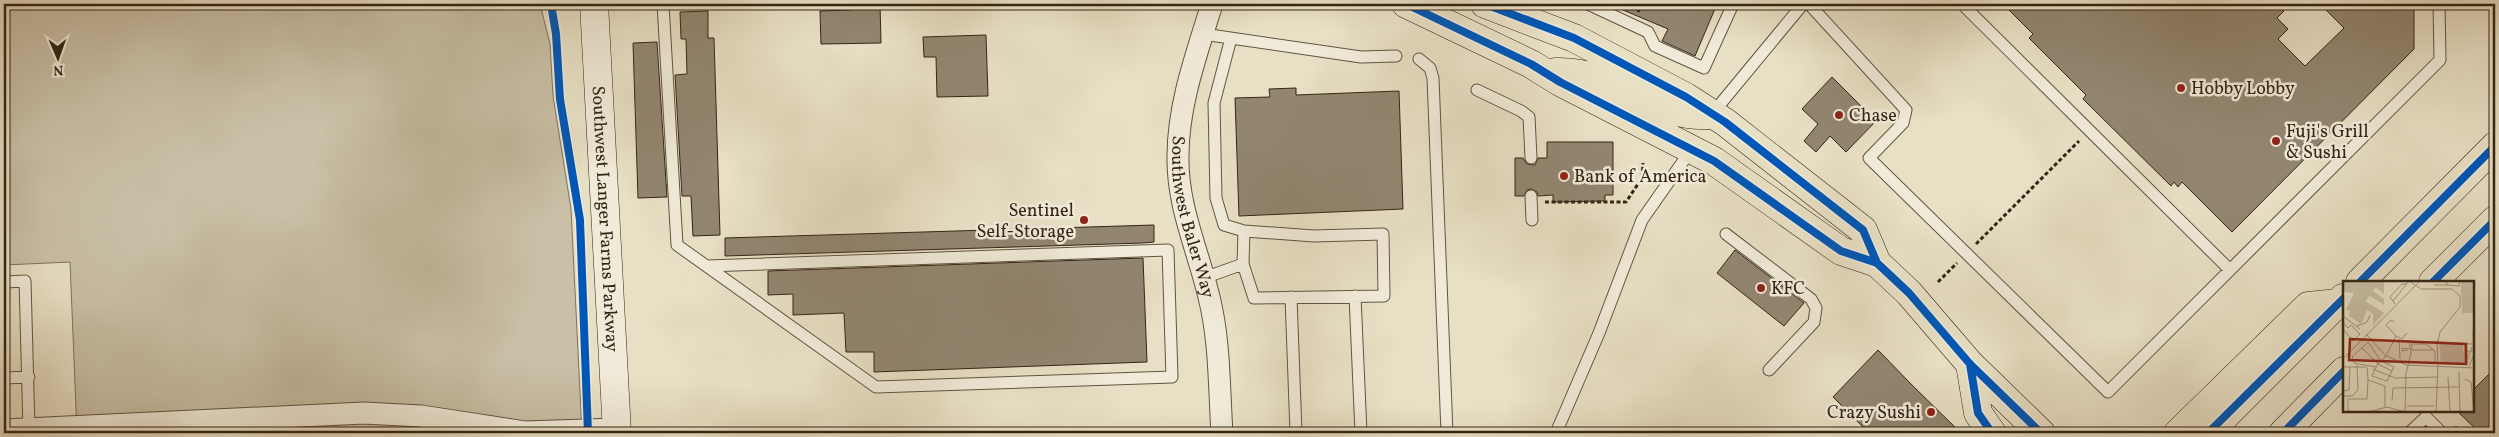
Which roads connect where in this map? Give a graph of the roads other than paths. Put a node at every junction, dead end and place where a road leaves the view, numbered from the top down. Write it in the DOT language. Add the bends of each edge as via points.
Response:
graph roads {
  1 [pos="594,4"];
  2 [pos="663,4"];
  3 [pos="1212,4"];
  4 [pos="1406,4"];
  5 [pos="1485,4"];
  6 [pos="1588,4"];
  7 [pos="1732,4"];
  8 [pos="1802,4"];
  9 [pos="1809,4"];
  10 [pos="1962,4"];
  11 [pos="2439,4"];
  12 [pos="1531,11"];
  13 [pos="1203,34"];
  14 [pos="1231,38"];
  15 [pos="1396,56"];
  16 [pos="1419,59"];
  17 [pos="1544,72"];
  18 [pos="1477,90"];
  19 [pos="1712,114"];
  20 [pos="2495,146"];
  21 [pos="1691,149"];
  22 [pos="1531,158"];
  23 [pos="1531,199"];
  24 [pos="1532,220"];
  25 [pos="2495,220"];
  26 [pos="1244,231"];
  27 [pos="1726,234"];
  28 [pos="1877,263"];
  29 [pos="1243,264"];
  30 [pos="707,266"];
  31 [pos="2230,270"];
  32 [pos="1204,278"];
  33 [pos="2361,281"];
  34 [pos="2434,281"];
  35 [pos="4,282"];
  36 [pos="1355,296"];
  37 [pos="1291,297"];
  38 [pos="2341,300"];
  39 [pos="1970,364"];
  40 [pos="1769,370"];
  41 [pos="2343,372"];
  42 [pos="29,377"];
  43 [pos="4,378"];
  44 [pos="4,430"];
  45 [pos="42,430"];
  46 [pos="616,431"];
  47 [pos="1222,433"];
  48 [pos="1296,433"];
  49 [pos="1361,433"];
  50 [pos="1447,433"];
  51 [pos="1556,433"];
  52 [pos="1992,433"];
  53 [pos="2041,433"];
  54 [pos="2178,433"];
  55 [pos="2208,433"];
  56 [pos="2283,433"];
  57 [pos="2409,433"];
  58 [pos="2442,433"];
  1 -- 46 [label="street, Southwest Langer Farms Parkway"];
  2 -- 30 [label="lane" via="677,245"];
  3 -- 13 [label="street, Southwest Baler Way"];
  4 -- 17 [label="highway"];
  5 -- 12 [label="highway"];
  6 -- 7 [label="lane" via="1648,32 1655,46 1704,68"];
  8 -- 19 [label="lane"];
  9 -- 31 [label="lane" via="1906,110 1903,123 1869,158 2108,392"];
  10 -- 31 [label="lane"];
  11 -- 31 [label="lane" via="2440,60"];
  12 -- 19 [label="highway"];
  13 -- 14 [label="lane"];
  13 -- 32 [label="street, Southwest Baler Way" via="1186,94 1178,156 1181,196"];
  14 -- 15 [label="lane" via="1361,57"];
  14 -- 26 [label="lane" via="1214,103 1216,198 1224,225"];
  16 -- 50 [label="lane" via="1430,68 1432,78"];
  17 -- 19 [label="highway" via="1572,71 1632,91 1673,112 1693,116"];
  17 -- 21 [label="highway"];
  18 -- 22 [label="lane" via="1529,117"];
  19 -- 28 [label="highway" via="1863,230"];
  20 -- 33 [label="highway"];
  21 -- 28 [label="highway" via="1724,167 1841,251"];
  21 -- 51 [label="lane" via="1642,220 1600,333"];
  23 -- 24 [label="lane"];
  25 -- 34 [label="highway"];
  26 -- 29 [label="lane"];
  26 -- 36 [label="lane" via="1314,236 1383,234 1384,296"];
  27 -- 40 [label="lane" via="1811,300 1816,308 1814,322"];
  28 -- 39 [label="highway" via="1909,293"];
  29 -- 32 [label="lane"];
  29 -- 37 [label="lane" via="1254,298"];
  30 -- 30 [label="lane" via="876,387 1172,377 1168,250"];
  32 -- 47 [label="street, Southwest Baler Way" via="1215,325"];
  35 -- 42 [label="lane" via="25,281"];
  36 -- 37 [label="lane"];
  36 -- 49 [label="lane"];
  37 -- 48 [label="lane"];
  38 -- 54 [label="highway" via="2308,306"];
  38 -- 55 [label="highway"];
  39 -- 52 [label="highway" via="1978,413"];
  39 -- 53 [label="highway"];
  41 -- 56 [label="highway"];
  42 -- 43 [label="lane"];
  42 -- 45 [label="lane"];
  44 -- 45 [label="street"];
  45 -- 46 [label="street" via="364,413 421,416 525,432"];
  57 -- 58 [label="lane" via="2426,416"];
}
